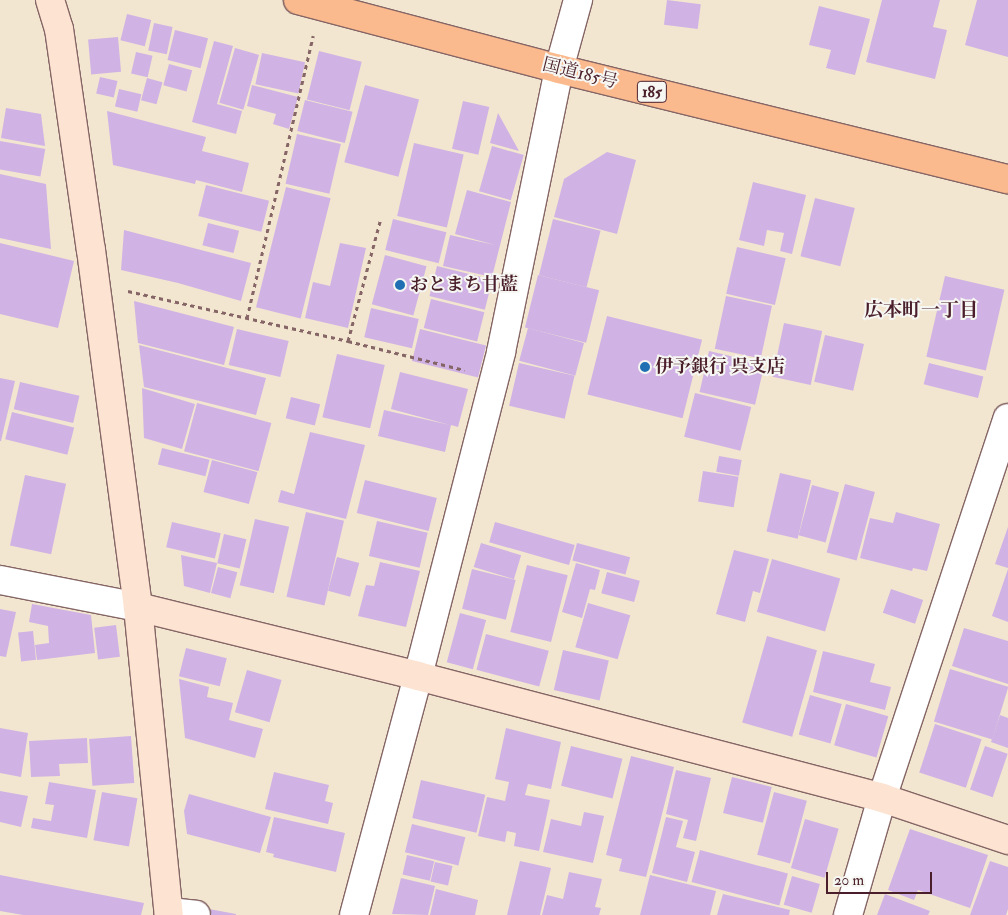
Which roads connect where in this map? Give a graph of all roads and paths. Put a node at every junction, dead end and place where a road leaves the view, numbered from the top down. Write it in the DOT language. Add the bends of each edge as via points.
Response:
graph roads {
  1 [pos="50,0"];
  2 [pos="578,0"];
  3 [pos="309,3"];
  4 [pos="559,69"];
  5 [pos="1008,179"];
  6 [pos="381,218"];
  7 [pos="96,283"];
  8 [pos="247,318"];
  9 [pos="348,341"];
  10 [pos="494,378"];
  11 [pos="1008,418"];
  12 [pos="0,580"];
  13 [pos="138,607"];
  14 [pos="418,676"];
  15 [pos="882,798"];
  16 [pos="1008,840"];
  17 [pos="169,913"];
  18 [pos="196,915"];
  19 [pos="354,915"];
  20 [pos="848,915"];
  1 -- 7 [label="street" via="59,29"];
  2 -- 4 [label="street"];
  3 -- 4 [label="highway, 国道185号 / 185"];
  3 -- 8 [label="path"];
  4 -- 5 [label="highway, 国道185号 / 185"];
  4 -- 10 [label="street"];
  6 -- 9 [label="path"];
  7 -- 8 [label="path"];
  7 -- 13 [label="street"];
  8 -- 9 [label="path"];
  9 -- 10 [label="path"];
  10 -- 14 [label="street"];
  11 -- 15 [label="street"];
  12 -- 13 [label="street"];
  13 -- 14 [label="street"];
  13 -- 17 [label="street"];
  14 -- 15 [label="street"];
  14 -- 19 [label="street"];
  15 -- 16 [label="street"];
  15 -- 20 [label="street"];
  17 -- 18 [label="street"];
}
